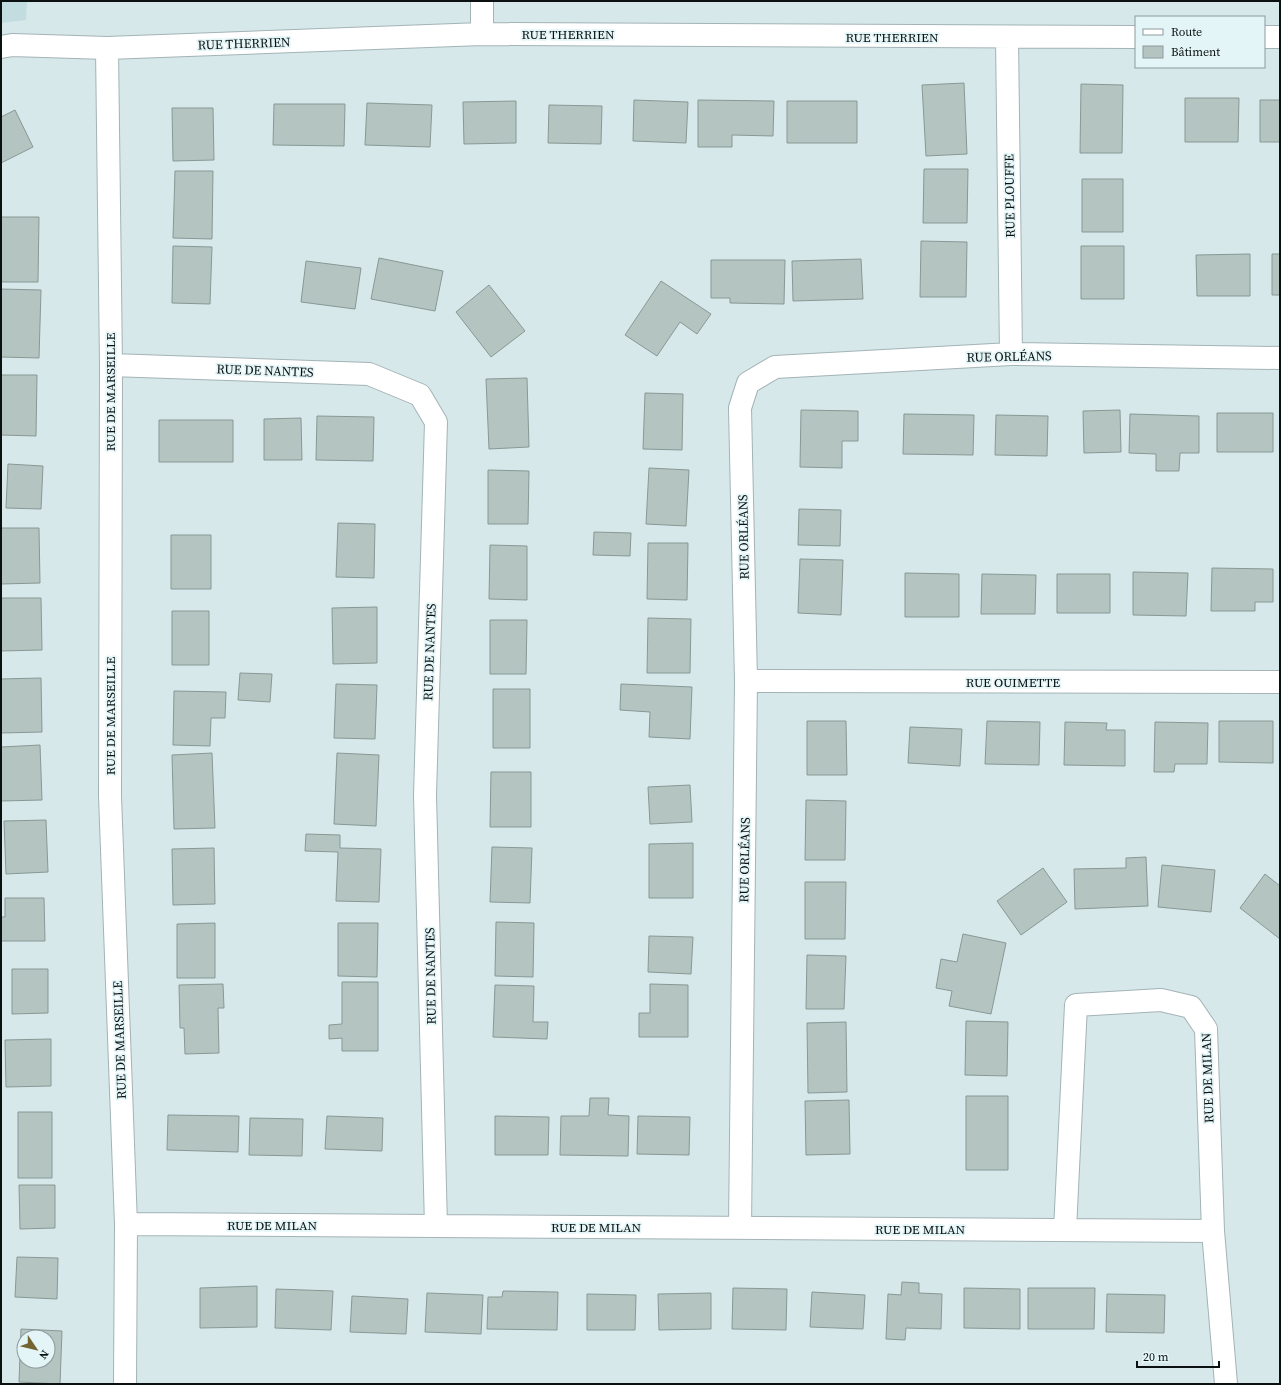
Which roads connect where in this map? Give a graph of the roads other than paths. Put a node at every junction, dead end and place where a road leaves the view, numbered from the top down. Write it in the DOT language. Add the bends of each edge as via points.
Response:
graph roads {
  1 [pos="482,1"];
  2 [pos="482,34"];
  3 [pos="1007,37"];
  4 [pos="1135,37"];
  5 [pos="1265,37"];
  6 [pos="1280,37"];
  7 [pos="1,47"];
  8 [pos="107,48"];
  9 [pos="1011,354"];
  10 [pos="1280,358"];
  11 [pos="111,365"];
  12 [pos="746,681"];
  13 [pos="1280,682"];
  14 [pos="126,1224"];
  15 [pos="436,1226"];
  16 [pos="740,1228"];
  17 [pos="1065,1230"];
  18 [pos="1212,1231"];
  19 [pos="125,1384"];
  20 [pos="1226,1384"];
  1 -- 2 [label="street"];
  2 -- 3 [label="street, RUE THERRIEN"];
  2 -- 8 [label="street, RUE THERRIEN"];
  3 -- 4 [label="street, RUE THERRIEN"];
  3 -- 9 [label="street, RUE PLOUFFE"];
  5 -- 6 [label="street"];
  7 -- 8 [label="street, RUE THERRIEN" via="12,45"];
  8 -- 11 [label="street, RUE DE MARSEILLE"];
  9 -- 10 [label="street, RUE ORLÉANS"];
  9 -- 12 [label="street, RUE ORLÉANS" via="775,367 748,383 740,408"];
  11 -- 14 [label="street, RUE DE MARSEILLE" via="110,796"];
  11 -- 15 [label="street, RUE DE NANTES" via="369,374 420,395 436,422 425,795"];
  12 -- 13 [label="street, RUE OUIMETTE"];
  12 -- 16 [label="street, RUE ORLÉANS"];
  14 -- 15 [label="street, RUE DE MILAN"];
  14 -- 19 [label="street, RUE DE MARSEILLE"];
  15 -- 16 [label="street, RUE DE MILAN"];
  16 -- 17 [label="street, RUE DE MILAN"];
  17 -- 18 [label="street, RUE DE MILAN"];
  17 -- 18 [label="street, RUE DE MILAN" via="1076,1005 1161,1000 1191,1007 1206,1028"];
  18 -- 20 [label="street, RUE DE MILAN"];
}
